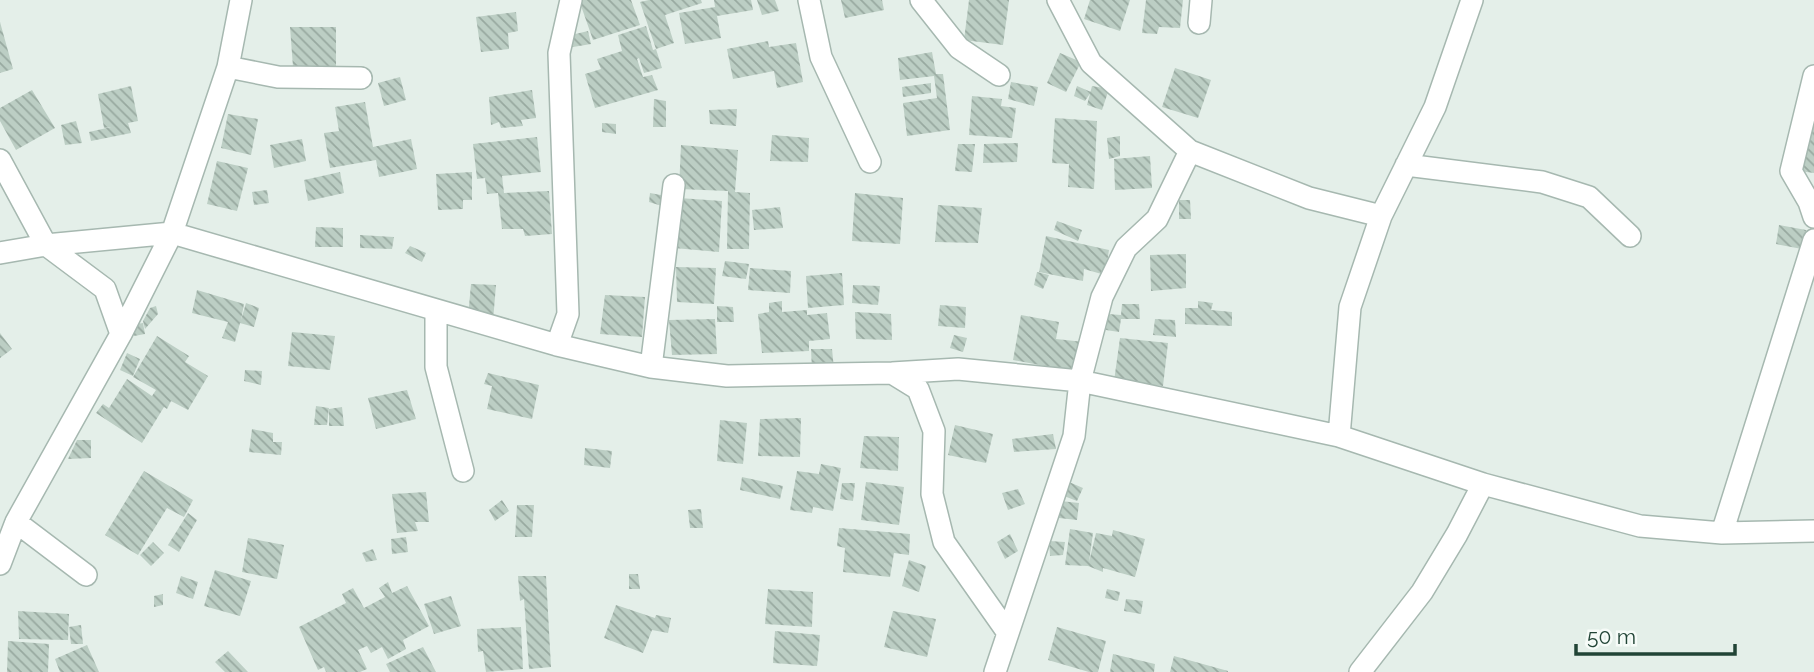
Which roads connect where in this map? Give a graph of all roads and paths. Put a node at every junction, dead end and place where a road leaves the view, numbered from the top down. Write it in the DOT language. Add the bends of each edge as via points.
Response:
graph roads {
  1 [pos="241,0"];
  2 [pos="571,0"];
  3 [pos="809,0"];
  4 [pos="921,0"];
  5 [pos="1058,0"];
  6 [pos="1201,0"];
  7 [pos="1472,0"];
  8 [pos="1199,23"];
  9 [pos="228,67"];
  10 [pos="999,75"];
  11 [pos="1814,76"];
  12 [pos="361,78"];
  13 [pos="1190,151"];
  14 [pos="0,160"];
  15 [pos="870,162"];
  16 [pos="1406,165"];
  17 [pos="674,185"];
  18 [pos="1381,216"];
  19 [pos="1814,217"];
  20 [pos="172,233"];
  21 [pos="1630,236"];
  22 [pos="1814,240"];
  23 [pos="46,245"];
  24 [pos="0,253"];
  25 [pos="436,310"];
  26 [pos="121,334"];
  27 [pos="557,345"];
  28 [pos="651,367"];
  29 [pos="892,373"];
  30 [pos="1080,381"];
  31 [pos="1339,436"];
  32 [pos="463,471"];
  33 [pos="1483,484"];
  34 [pos="16,522"];
  35 [pos="1814,531"];
  36 [pos="1722,533"];
  37 [pos="0,564"];
  38 [pos="86,575"];
  39 [pos="1008,633"];
  40 [pos="995,672"];
  41 [pos="1360,672"];
  1 -- 9 [label="street"];
  2 -- 27 [label="street" via="559,53 568,314"];
  3 -- 15 [label="street" via="821,57"];
  4 -- 10 [label="street" via="959,48"];
  5 -- 13 [label="street" via="1091,63"];
  6 -- 8 [label="street"];
  7 -- 16 [label="street" via="1434,107"];
  9 -- 12 [label="street" via="278,77"];
  9 -- 20 [label="street"];
  11 -- 19 [label="street" via="1791,171"];
  13 -- 18 [label="street" via="1309,198"];
  13 -- 30 [label="street" via="1157,219 1126,248 1102,297"];
  14 -- 23 [label="street"];
  16 -- 18 [label="street"];
  16 -- 21 [label="street" via="1542,182 1589,197"];
  17 -- 28 [label="street"];
  18 -- 31 [label="street" via="1350,307"];
  20 -- 23 [label="street"];
  20 -- 25 [label="street"];
  20 -- 26 [label="street"];
  22 -- 36 [label="street"];
  23 -- 24 [label="street"];
  23 -- 26 [label="street" via="105,289"];
  25 -- 27 [label="street"];
  25 -- 32 [label="street" via="436,367"];
  26 -- 34 [label="street"];
  27 -- 28 [label="street"];
  28 -- 29 [label="street" via="727,376"];
  29 -- 30 [label="street" via="958,369"];
  29 -- 39 [label="street" via="919,389 934,431 932,494 944,541"];
  30 -- 31 [label="street"];
  30 -- 39 [label="street" via="1074,436"];
  31 -- 33 [label="street"];
  33 -- 36 [label="street" via="1640,526"];
  33 -- 41 [label="street" via="1422,592"];
  34 -- 37 [label="street"];
  34 -- 38 [label="street"];
  35 -- 36 [label="street"];
  39 -- 40 [label="street"];
}
